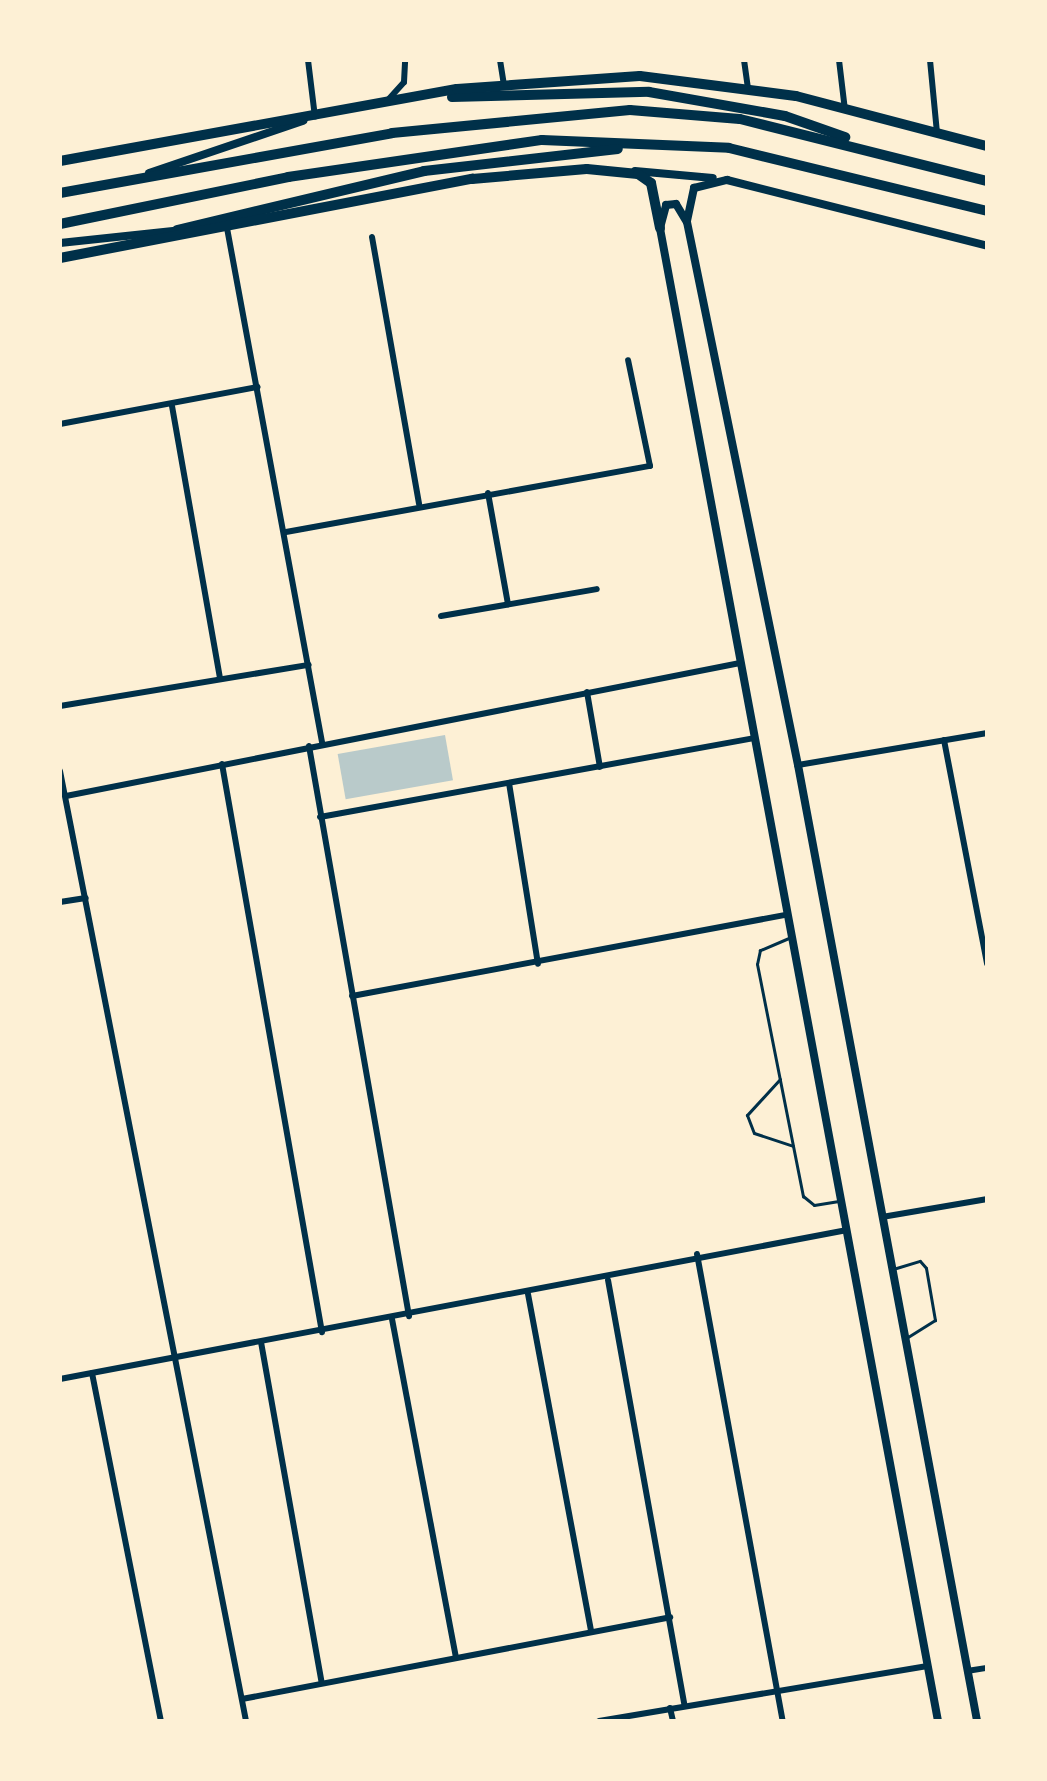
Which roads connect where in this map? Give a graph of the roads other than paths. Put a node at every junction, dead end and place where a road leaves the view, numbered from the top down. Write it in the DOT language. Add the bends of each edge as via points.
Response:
graph roads {
  1 [pos="308,60"];
  2 [pos="405,60"];
  3 [pos="500,60"];
  4 [pos="744,60"];
  5 [pos="839,60"];
  6 [pos="930,60"];
  7 [pos="504,84"];
  8 [pos="748,89"];
  9 [pos="385,103"];
  10 [pos="845,110"];
  11 [pos="315,117"];
  12 [pos="937,133"];
  13 [pos="710,146"];
  14 [pos="987,146"];
  15 [pos="889,152"];
  16 [pos="60,161"];
  17 [pos="587,169"];
  18 [pos="727,180"];
  19 [pos="987,181"];
  20 [pos="120,183"];
  21 [pos="60,193"];
  22 [pos="987,211"];
  23 [pos="687,222"];
  24 [pos="60,224"];
  25 [pos="227,228"];
  26 [pos="660,228"];
  27 [pos="177,230"];
  28 [pos="372,237"];
  29 [pos="60,243"];
  30 [pos="987,246"];
  31 [pos="60,258"];
  32 [pos="628,360"];
  33 [pos="258,387"];
  34 [pos="172,406"];
  35 [pos="60,424"];
  36 [pos="488,493"];
  37 [pos="419,504"];
  38 [pos="286,532"];
  39 [pos="597,589"];
  40 [pos="508,604"];
  41 [pos="441,616"];
  42 [pos="740,663"];
  43 [pos="309,665"];
  44 [pos="220,679"];
  45 [pos="587,692"];
  46 [pos="60,706"];
  47 [pos="987,733"];
  48 [pos="754,738"];
  49 [pos="944,740"];
  50 [pos="322,742"];
  51 [pos="309,746"];
  52 [pos="222,764"];
  53 [pos="798,765"];
  54 [pos="600,767"];
  55 [pos="60,771"];
  56 [pos="509,783"];
  57 [pos="66,796"];
  58 [pos="320,817"];
  59 [pos="86,898"];
  60 [pos="60,902"];
  61 [pos="786,915"];
  62 [pos="791,937"];
  63 [pos="538,964"];
  64 [pos="987,964"];
  65 [pos="352,996"];
  66 [pos="780,1079"];
  67 [pos="793,1146"];
  68 [pos="987,1199"];
  69 [pos="840,1201"];
  70 [pos="882,1217"];
  71 [pos="847,1230"];
  72 [pos="697,1254"];
  73 [pos="891,1270"];
  74 [pos="608,1280"];
  75 [pos="528,1294"];
  76 [pos="409,1316"];
  77 [pos="392,1319"];
  78 [pos="322,1332"];
  79 [pos="904,1338"];
  80 [pos="261,1342"];
  81 [pos="175,1355"];
  82 [pos="92,1373"];
  83 [pos="60,1379"];
  84 [pos="670,1617"];
  85 [pos="591,1630"];
  86 [pos="456,1657"];
  87 [pos="927,1666"];
  88 [pos="987,1668"];
  89 [pos="967,1671"];
  90 [pos="322,1683"];
  91 [pos="777,1688"];
  92 [pos="242,1699"];
  93 [pos="684,1703"];
  94 [pos="670,1708"];
  95 [pos="161,1721"];
  96 [pos="246,1721"];
  97 [pos="599,1721"];
  98 [pos="673,1721"];
  99 [pos="783,1721"];
  100 [pos="938,1721"];
  101 [pos="977,1721"];
  1 -- 11 [label="street"];
  2 -- 9 [label="street" via="404,82"];
  3 -- 7 [label="street"];
  4 -- 8 [label="street"];
  5 -- 10 [label="street"];
  6 -- 12 [label="street"];
  7 -- 8 [label="main road" via="640,76"];
  7 -- 9 [label="main road"];
  8 -- 10 [label="main road"];
  9 -- 11 [label="main road"];
  9 -- 15 [label="main road" via="492,93 649,92 785,116"];
  10 -- 12 [label="main road"];
  11 -- 16 [label="main road"];
  11 -- 20 [label="street"];
  12 -- 14 [label="main road"];
  13 -- 22 [label="main road"];
  13 -- 24 [label="main road" via="542,140 440,152"];
  13 -- 27 [label="main road" via="563,150 424,171"];
  15 -- 19 [label="main road"];
  15 -- 20 [label="main road" via="740,119 630,110 508,116"];
  17 -- 18 [label="street"];
  17 -- 25 [label="main road" via="472,179"];
  17 -- 26 [label="main road" via="638,174 651,183"];
  18 -- 23 [label="street" via="694,188"];
  18 -- 30 [label="street"];
  20 -- 21 [label="main road"];
  23 -- 26 [label="street" via="676,204 666,205"];
  23 -- 53 [label="street"];
  25 -- 27 [label="street"];
  25 -- 31 [label="main road"];
  25 -- 33 [label="street"];
  26 -- 42 [label="street"];
  27 -- 29 [label="street"];
  28 -- 37 [label="street"];
  32 -- 36 [label="street" via="650,466"];
  33 -- 34 [label="street"];
  33 -- 38 [label="street"];
  34 -- 35 [label="street"];
  34 -- 44 [label="street"];
  36 -- 37 [label="street"];
  36 -- 40 [label="street"];
  37 -- 38 [label="street"];
  38 -- 43 [label="street"];
  39 -- 40 [label="street"];
  40 -- 41 [label="street"];
  42 -- 45 [label="street"];
  42 -- 48 [label="street"];
  43 -- 44 [label="street"];
  43 -- 50 [label="street"];
  44 -- 46 [label="street"];
  45 -- 50 [label="street"];
  45 -- 54 [label="street"];
  47 -- 49 [label="street"];
  48 -- 54 [label="street"];
  48 -- 61 [label="street"];
  49 -- 53 [label="street"];
  49 -- 64 [label="street"];
  50 -- 51 [label="street"];
  51 -- 52 [label="street"];
  51 -- 58 [label="street"];
  52 -- 57 [label="street"];
  52 -- 78 [label="street"];
  53 -- 70 [label="street"];
  54 -- 56 [label="street"];
  55 -- 57 [label="street"];
  56 -- 58 [label="street"];
  56 -- 63 [label="street"];
  57 -- 59 [label="street"];
  58 -- 65 [label="street"];
  59 -- 60 [label="street"];
  59 -- 81 [label="street"];
  61 -- 62 [label="street"];
  61 -- 63 [label="street"];
  62 -- 66 [label="lane" via="757,959"];
  62 -- 69 [label="street"];
  63 -- 65 [label="street"];
  65 -- 76 [label="street"];
  66 -- 67 [label="lane"];
  66 -- 67 [label="lane" via="747,1115 754,1133"];
  67 -- 69 [label="lane" via="807,1201"];
  68 -- 70 [label="street"];
  69 -- 71 [label="street"];
  70 -- 73 [label="street"];
  71 -- 72 [label="street"];
  71 -- 87 [label="street"];
  72 -- 74 [label="street"];
  72 -- 91 [label="street"];
  73 -- 79 [label="street"];
  73 -- 79 [label="lane" via="920,1261 926,1268 933,1327"];
  74 -- 75 [label="street"];
  74 -- 84 [label="street"];
  75 -- 76 [label="street"];
  75 -- 85 [label="street"];
  76 -- 77 [label="street"];
  77 -- 78 [label="street"];
  77 -- 86 [label="street"];
  78 -- 80 [label="street"];
  79 -- 89 [label="street"];
  80 -- 81 [label="street"];
  80 -- 90 [label="street"];
  81 -- 82 [label="street"];
  81 -- 92 [label="street"];
  82 -- 83 [label="street"];
  82 -- 95 [label="street"];
  84 -- 85 [label="street"];
  84 -- 93 [label="street"];
  85 -- 86 [label="street"];
  86 -- 90 [label="street"];
  87 -- 91 [label="street"];
  87 -- 100 [label="street"];
  88 -- 89 [label="street"];
  89 -- 101 [label="street"];
  90 -- 92 [label="street"];
  91 -- 93 [label="street"];
  91 -- 99 [label="street"];
  92 -- 96 [label="street"];
  93 -- 94 [label="street"];
  94 -- 97 [label="street"];
  94 -- 98 [label="street"];
}
